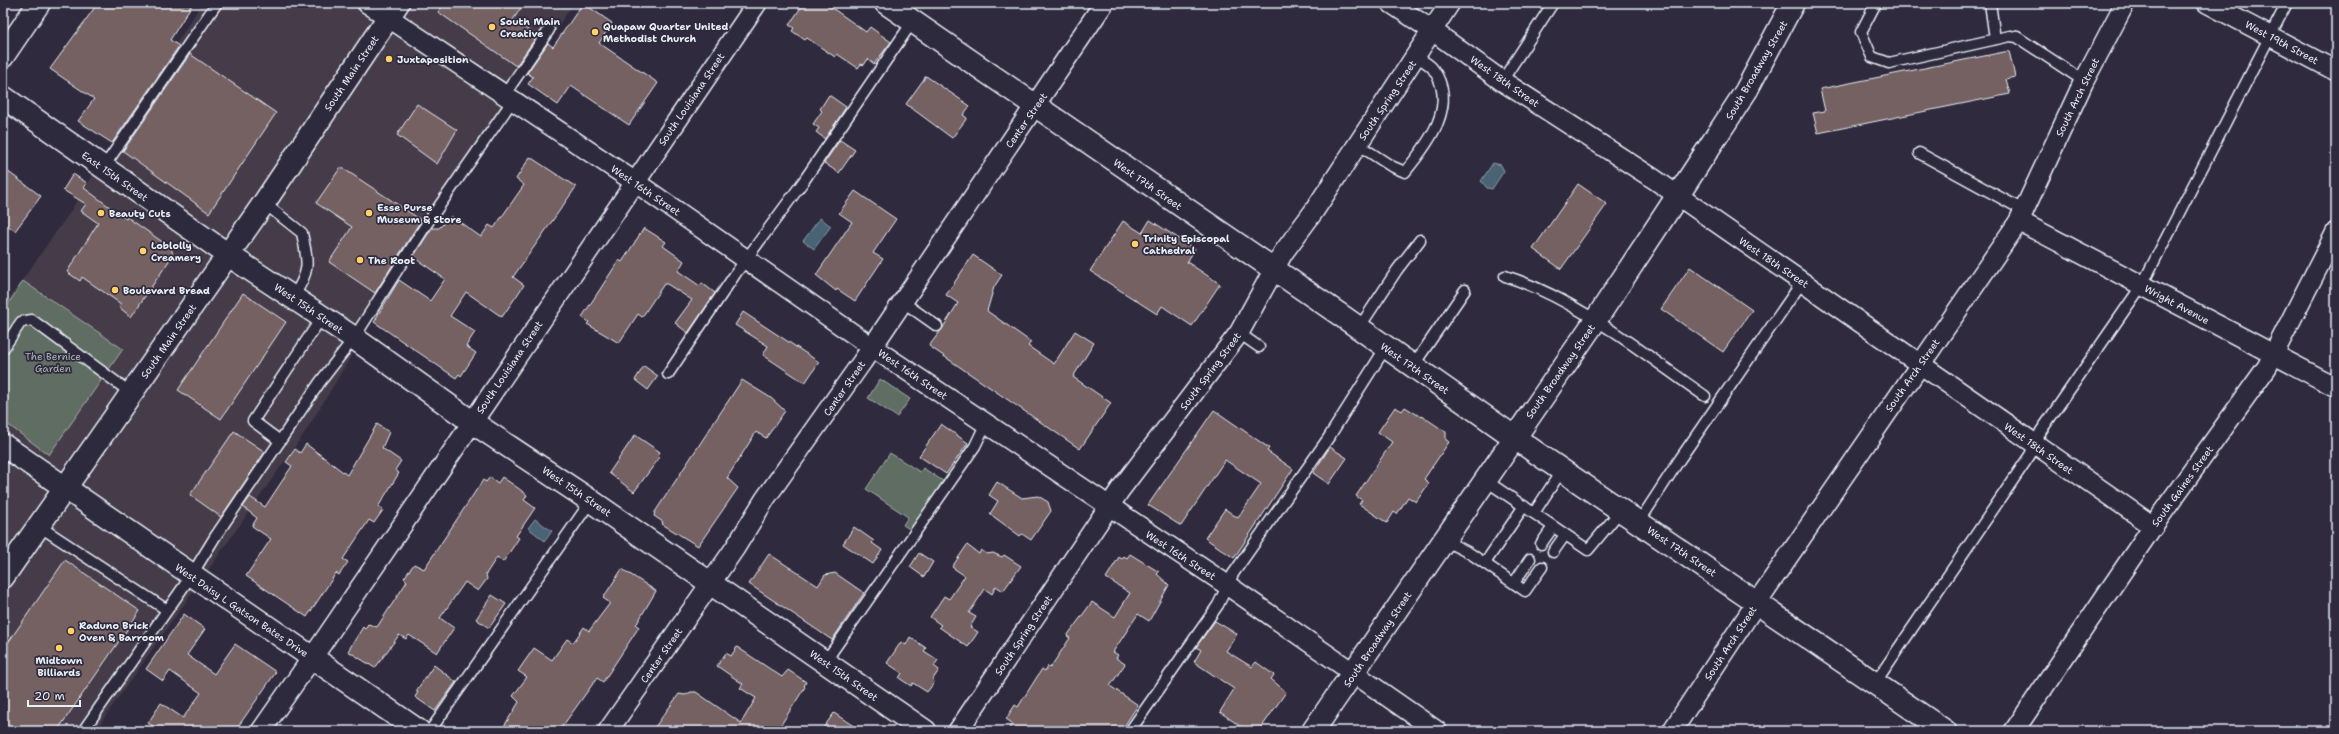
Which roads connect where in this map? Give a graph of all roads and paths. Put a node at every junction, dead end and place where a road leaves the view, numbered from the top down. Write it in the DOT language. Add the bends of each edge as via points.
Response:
graph roads {
  1 [pos="39,3"];
  2 [pos="217,3"];
  3 [pos="367,3"];
  4 [pos="757,3"];
  5 [pos="886,3"];
  6 [pos="1104,3"];
  7 [pos="1391,3"];
  8 [pos="1450,3"];
  9 [pos="1553,3"];
  10 [pos="1793,3"];
  11 [pos="1876,3"];
  12 [pos="1990,3"];
  13 [pos="2207,3"];
  14 [pos="2287,3"];
  15 [pos="2120,5"];
  16 [pos="393,10"];
  17 [pos="913,21"];
  18 [pos="550,30"];
  19 [pos="1433,30"];
  20 [pos="2270,36"];
  21 [pos="1995,39"];
  22 [pos="3,56"];
  23 [pos="1416,56"];
  24 [pos="2336,71"];
  25 [pos="1502,81"];
  26 [pos="2084,81"];
  27 [pos="3,97"];
  28 [pos="509,97"];
  29 [pos="1035,107"];
  30 [pos="1357,144"];
  31 [pos="1919,153"];
  32 [pos="103,168"];
  33 [pos="635,182"];
  34 [pos="1677,196"];
  35 [pos="264,203"];
  36 [pos="2021,215"];
  37 [pos="2336,232"];
  38 [pos="1420,240"];
  39 [pos="227,254"];
  40 [pos="747,259"];
  41 [pos="1274,270"];
  42 [pos="1505,276"];
  43 [pos="1802,282"];
  44 [pos="2142,285"];
  45 [pos="1465,290"];
  46 [pos="293,297"];
  47 [pos="903,302"];
  48 [pos="322,317"];
  49 [pos="1595,320"];
  50 [pos="937,326"];
  51 [pos="1359,328"];
  52 [pos="1239,333"];
  53 [pos="354,338"];
  54 [pos="872,347"];
  55 [pos="1259,347"];
  56 [pos="1386,348"];
  57 [pos="3,349"];
  58 [pos="2273,355"];
  59 [pos="1919,364"];
  60 [pos="1413,366"];
  61 [pos="668,374"];
  62 [pos="2336,387"];
  63 [pos="131,393"];
  64 [pos="1706,396"];
  65 [pos="472,422"];
  66 [pos="986,423"];
  67 [pos="1514,437"];
  68 [pos="280,440"];
  69 [pos="3,445"];
  70 [pos="2034,445"];
  71 [pos="1562,470"];
  72 [pos="1485,480"];
  73 [pos="66,489"];
  74 [pos="591,501"];
  75 [pos="1524,506"];
  76 [pos="1109,507"];
  77 [pos="1621,510"];
  78 [pos="1534,513"];
  79 [pos="1640,522"];
  80 [pos="39,526"];
  81 [pos="2153,526"];
  82 [pos="1553,527"];
  83 [pos="1565,535"];
  84 [pos="1444,540"];
  85 [pos="1541,544"];
  86 [pos="1553,552"];
  87 [pos="1530,559"];
  88 [pos="1485,563"];
  89 [pos="1542,568"];
  90 [pos="191,576"];
  91 [pos="3,577"];
  92 [pos="711,583"];
  93 [pos="1514,583"];
  94 [pos="1227,585"];
  95 [pos="1757,602"];
  96 [pos="167,610"];
  97 [pos="312,658"];
  98 [pos="825,662"];
  99 [pos="1353,673"];
  100 [pos="1875,683"];
  101 [pos="83,731"];
  102 [pos="260,731"];
  103 [pos="419,731"];
  104 [pos="430,731"];
  105 [pos="608,731"];
  106 [pos="924,731"];
  107 [pos="958,731"];
  108 [pos="1130,731"];
  109 [pos="1313,731"];
  110 [pos="1437,731"];
  111 [pos="1672,731"];
  112 [pos="1945,731"];
  113 [pos="2014,731"];
  1 -- 22 [label="main road"];
  2 -- 32 [label="lane"];
  3 -- 16 [label="street, West 16th Street"];
  4 -- 33 [label="street, South Louisiana Street"];
  5 -- 17 [label="main road, West 17th Street"];
  6 -- 29 [label="street, Center Street"];
  7 -- 19 [label="street, West 18th Street"];
  8 -- 19 [label="street, South Spring Street"];
  9 -- 25 [label="lane"];
  10 -- 34 [label="main road, South Broadway Street" via="1746,91"];
  11 -- 21 [label="lane" via="1861,32 1872,57 1889,63"];
  12 -- 21 [label="lane"];
  13 -- 20 [label="street, West 19th Street"];
  14 -- 20 [label="lane"];
  15 -- 26 [label="street, South Arch Street"];
  16 -- 28 [label="street, West 16th Street"];
  16 -- 35 [label="main road, South Main Street"];
  17 -- 29 [label="main road, West 17th Street"];
  17 -- 40 [label="lane"];
  18 -- 28 [label="lane"];
  19 -- 23 [label="street, South Spring Street"];
  19 -- 25 [label="street, West 18th Street"];
  20 -- 24 [label="street, West 19th Street"];
  20 -- 44 [label="lane"];
  21 -- 26 [label="lane" via="2017,37"];
  23 -- 30 [label="street, South Spring Street"];
  23 -- 30 [label="lane" via="1433,68 1442,85 1443,111 1420,154 1405,172"];
  25 -- 34 [label="street, West 18th Street"];
  26 -- 36 [label="street, South Arch Street"];
  27 -- 32 [label="main road, East 15th Street"];
  28 -- 33 [label="street, West 16th Street"];
  28 -- 53 [label="lane"];
  29 -- 41 [label="main road, West 17th Street"];
  29 -- 47 [label="street, Center Street"];
  30 -- 41 [label="street, South Spring Street"];
  31 -- 36 [label="lane"];
  32 -- 39 [label="main road, East 15th Street"];
  33 -- 40 [label="street, West 16th Street"];
  33 -- 65 [label="street, South Louisiana Street"];
  34 -- 43 [label="street, West 18th Street"];
  34 -- 49 [label="main road, South Broadway Street"];
  35 -- 39 [label="main road, South Main Street"];
  35 -- 46 [label="lane" via="302,233 308,264 304,281"];
  36 -- 44 [label="street, Wright Avenue"];
  36 -- 59 [label="street, South Arch Street"];
  37 -- 58 [label="street, South Gaines Street"];
  38 -- 51 [label="lane"];
  39 -- 46 [label="main road, West 15th Street"];
  39 -- 63 [label="main road, South Main Street"];
  40 -- 54 [label="street, West 16th Street"];
  40 -- 61 [label="lane"];
  41 -- 51 [label="main road, West 17th Street"];
  41 -- 52 [label="street, South Spring Street"];
  42 -- 49 [label="lane" via="1544,290"];
  43 -- 59 [label="street, West 18th Street"];
  43 -- 79 [label="lane" via="1680,458"];
  44 -- 58 [label="street, Wright Avenue"];
  44 -- 70 [label="lane" via="2041,431"];
  45 -- 60 [label="lane"];
  46 -- 48 [label="main road, West 15th Street"];
  47 -- 50 [label="lane"];
  47 -- 54 [label="street, Center Street"];
  48 -- 53 [label="main road, West 15th Street"];
  48 -- 68 [label="lane" via="253,421"];
  49 -- 64 [label="lane"];
  49 -- 67 [label="main road, South Broadway Street"];
  51 -- 56 [label="main road, West 17th Street"];
  52 -- 55 [label="lane"];
  52 -- 76 [label="street, South Spring Street"];
  53 -- 65 [label="main road, West 15th Street"];
  53 -- 68 [label="lane"];
  54 -- 66 [label="street, West 16th Street"];
  54 -- 92 [label="street, Center Street" via="765,499"];
  56 -- 60 [label="main road, West 17th Street"];
  56 -- 94 [label="lane"];
  57 -- 63 [label="lane" via="21,322 32,320"];
  58 -- 62 [label="street, Wright Avenue"];
  58 -- 81 [label="street, South Gaines Street"];
  59 -- 70 [label="street, West 18th Street"];
  59 -- 95 [label="street, South Arch Street"];
  60 -- 67 [label="main road, West 17th Street"];
  63 -- 73 [label="main road, South Main Street"];
  65 -- 74 [label="main road, West 15th Street"];
  65 -- 97 [label="street, South Louisiana Street"];
  66 -- 76 [label="street, West 16th Street"];
  66 -- 98 [label="lane" via="974,446"];
  67 -- 71 [label="main road, West 17th Street"];
  67 -- 72 [label="main road, South Broadway Street"];
  68 -- 90 [label="lane"];
  69 -- 73 [label="main road, West Daisy L Gatson Bates Drive"];
  70 -- 81 [label="street, West 18th Street"];
  70 -- 100 [label="lane" via="2028,458"];
  71 -- 77 [label="main road, West 17th Street"];
  71 -- 78 [label="lane"];
  72 -- 75 [label="lane"];
  72 -- 84 [label="main road, South Broadway Street"];
  73 -- 80 [label="main road, South Main Street"];
  73 -- 90 [label="main road, West Daisy L Gatson Bates Drive"];
  74 -- 92 [label="main road, West 15th Street"];
  74 -- 104 [label="lane"];
  75 -- 78 [label="lane"];
  75 -- 88 [label="lane"];
  76 -- 94 [label="street, West 16th Street"];
  76 -- 107 [label="street, South Spring Street"];
  77 -- 79 [label="main road, West 17th Street"];
  77 -- 83 [label="lane" via="1588,550"];
  78 -- 82 [label="lane"];
  79 -- 95 [label="main road, West 17th Street"];
  80 -- 91 [label="main road, South Main Street"];
  80 -- 96 [label="lane"];
  81 -- 113 [label="street, South Gaines Street"];
  82 -- 83 [label="lane"];
  82 -- 85 [label="lane"];
  83 -- 86 [label="lane"];
  84 -- 88 [label="lane"];
  84 -- 99 [label="main road, South Broadway Street"];
  87 -- 93 [label="lane"];
  88 -- 93 [label="lane"];
  89 -- 93 [label="lane" via="1525,591"];
  90 -- 96 [label="lane"];
  90 -- 97 [label="main road, West Daisy L Gatson Bates Drive"];
  92 -- 98 [label="main road, West 15th Street"];
  92 -- 105 [label="street, Center Street"];
  94 -- 99 [label="street, West 16th Street"];
  94 -- 108 [label="lane" via="1218,605"];
  95 -- 100 [label="main road, West 17th Street"];
  95 -- 111 [label="street, South Arch Street"];
  96 -- 101 [label="lane"];
  97 -- 102 [label="street, South Louisiana Street"];
  97 -- 103 [label="main road, West Daisy L Gatson Bates Drive"];
  98 -- 106 [label="main road, West 15th Street"];
  99 -- 109 [label="main road, South Broadway Street"];
  99 -- 110 [label="street, West 16th Street"];
  100 -- 112 [label="main road, West 17th Street"];
}
